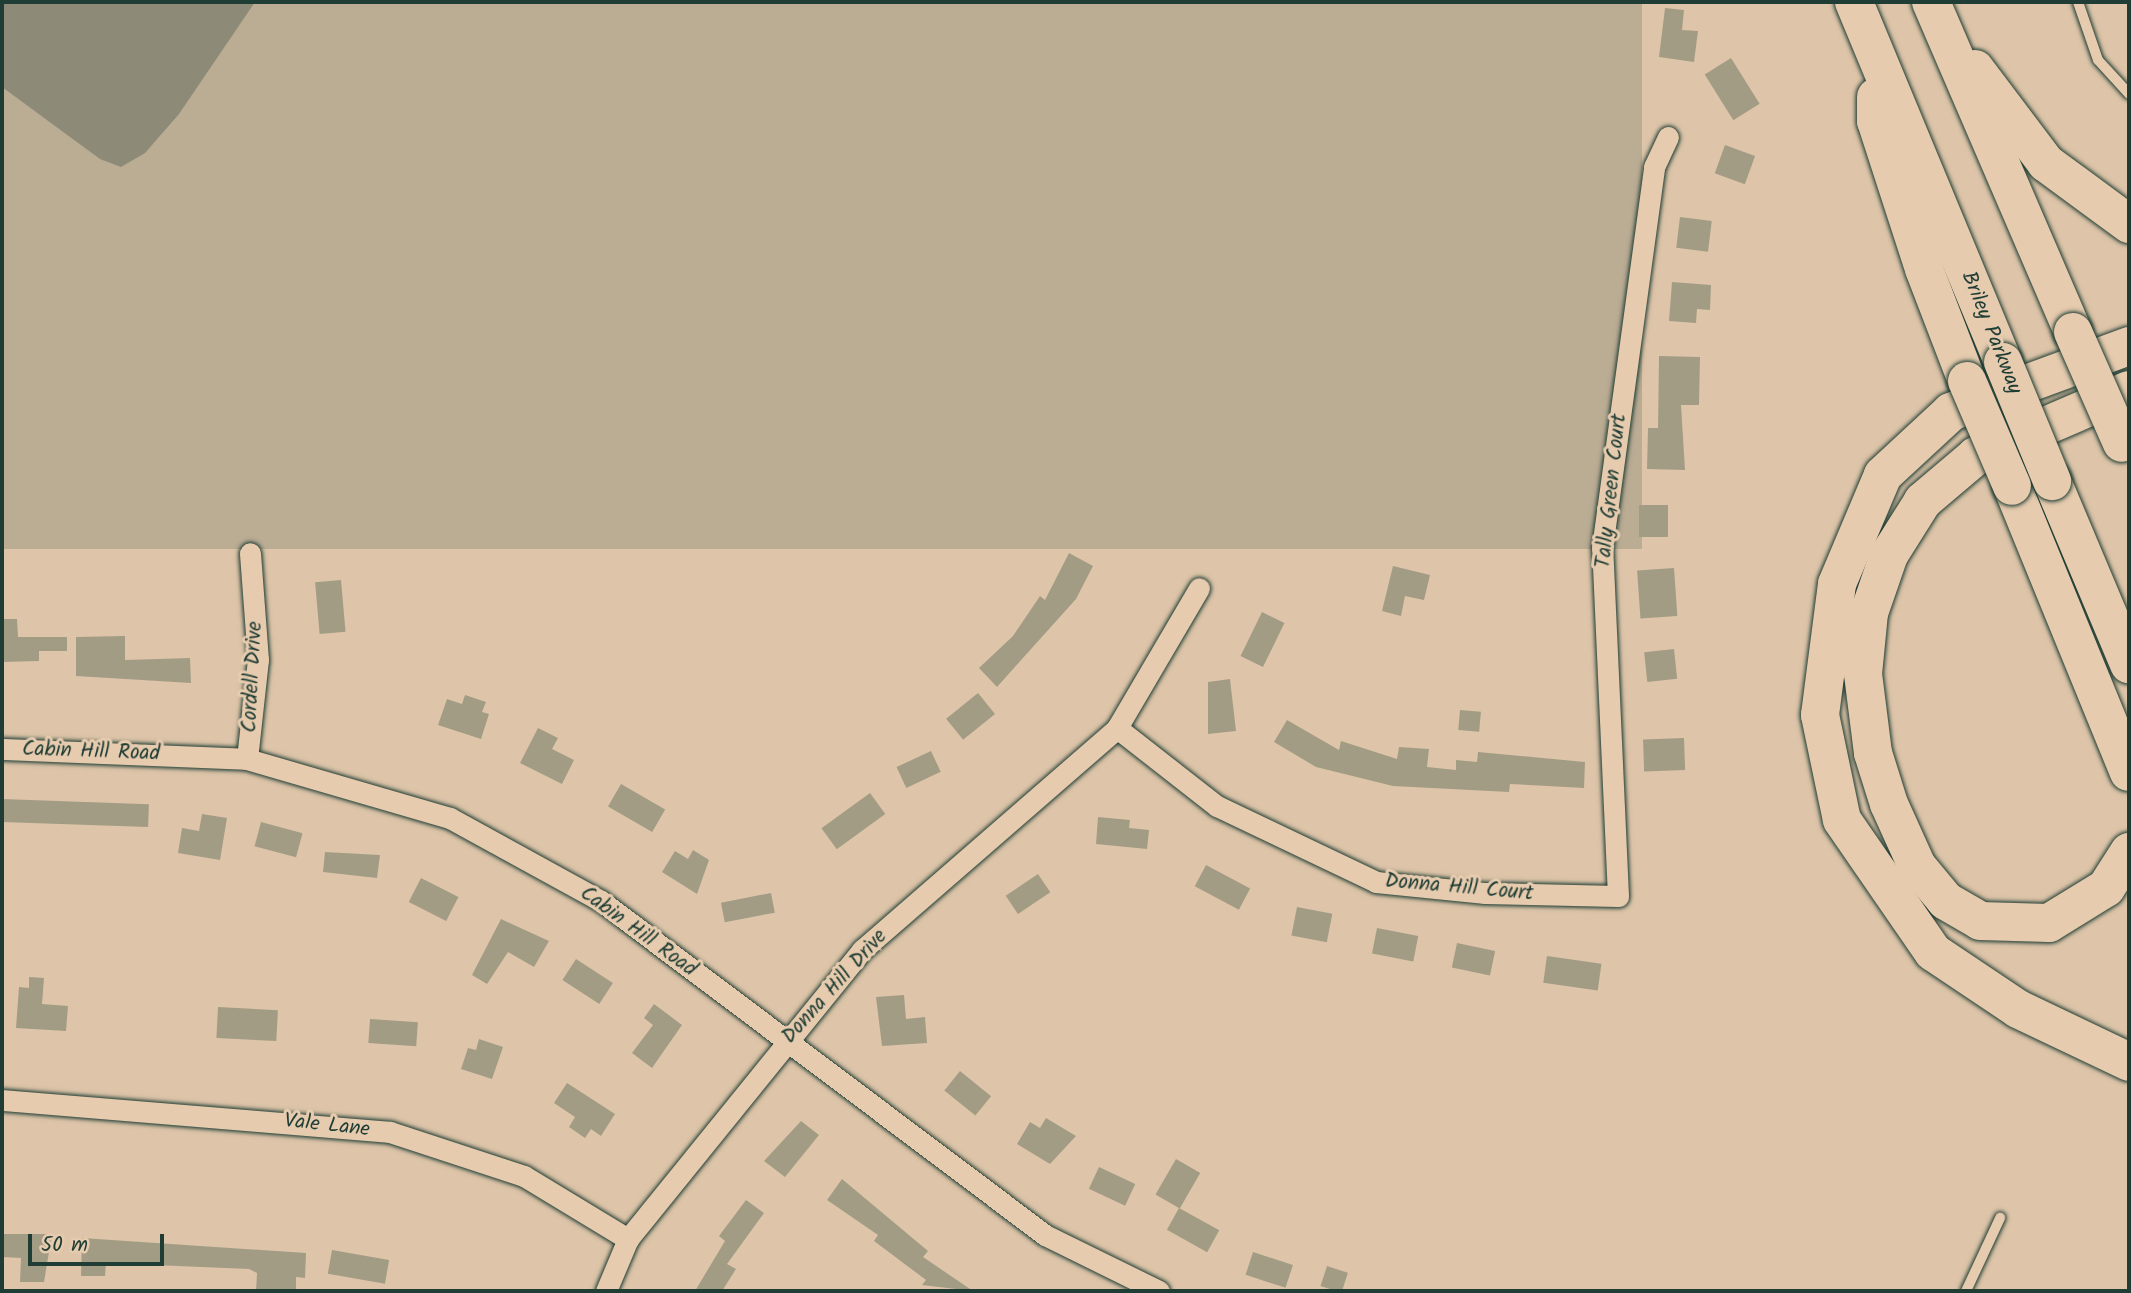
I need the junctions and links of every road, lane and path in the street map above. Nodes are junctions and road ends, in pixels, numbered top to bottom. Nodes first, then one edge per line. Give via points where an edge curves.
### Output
1 (1854, 2) edge
2 (2078, 2) edge
3 (1934, 11) edge
4 (1875, 52) junction
5 (2129, 94) edge
6 (1668, 137) dead end
7 (2129, 224) edge
8 (2129, 346) edge
9 (2129, 390) edge
10 (2126, 452) edge
11 (250, 553) dead end
12 (1199, 588) dead end
13 (2129, 664) edge
14 (1117, 728) junction
15 (2, 750) edge
16 (247, 759) junction
17 (2129, 772) edge
18 (1616, 850) joint
19 (2129, 852) edge
20 (785, 1041) junction
21 (2129, 1062) edge
22 (2, 1100) edge
23 (2000, 1218) dead end
24 (628, 1239) junction
25 (606, 1291) edge
26 (1159, 1291) edge
27 (1966, 1291) edge

1 - 4 highway, Briley Parkway
2 - 5 lane via 2098,60
3 - 7 highway via 2046,163
3 - 10 highway, bridge
4 - 13 highway, Briley Parkway, bridge
4 - 17 highway, bridge via 1876,121 1967,381
6 - 18 street, Tally Green Court via 1654,167 1602,548
8 - 21 highway via 1951,412 1883,475 1837,583 1820,715 1842,820 1933,952 2018,1009
9 - 19 highway via 1976,456 1923,501 1889,555 1869,613 1863,674 1873,754 1889,804 1917,866 1946,901 1980,921 2049,923 2106,888
11 - 16 street, Cordell Drive via 258,660
12 - 14 street, Donna Hill Drive
14 - 18 street, Donna Hill Court via 1192,787 1271,834 1376,881 1485,893 1618,896
14 - 20 street, Donna Hill Drive via 862,950
15 - 16 street, Cabin Hill Road
16 - 20 street, Cabin Hill Road via 450,818 601,901
20 - 24 street, Donna Hill Drive
20 - 26 street, Cabin Hill Road via 1045,1235
22 - 24 street, Vale Lane via 390,1132 524,1176
23 - 27 lane
24 - 25 street, Donna Hill Drive

